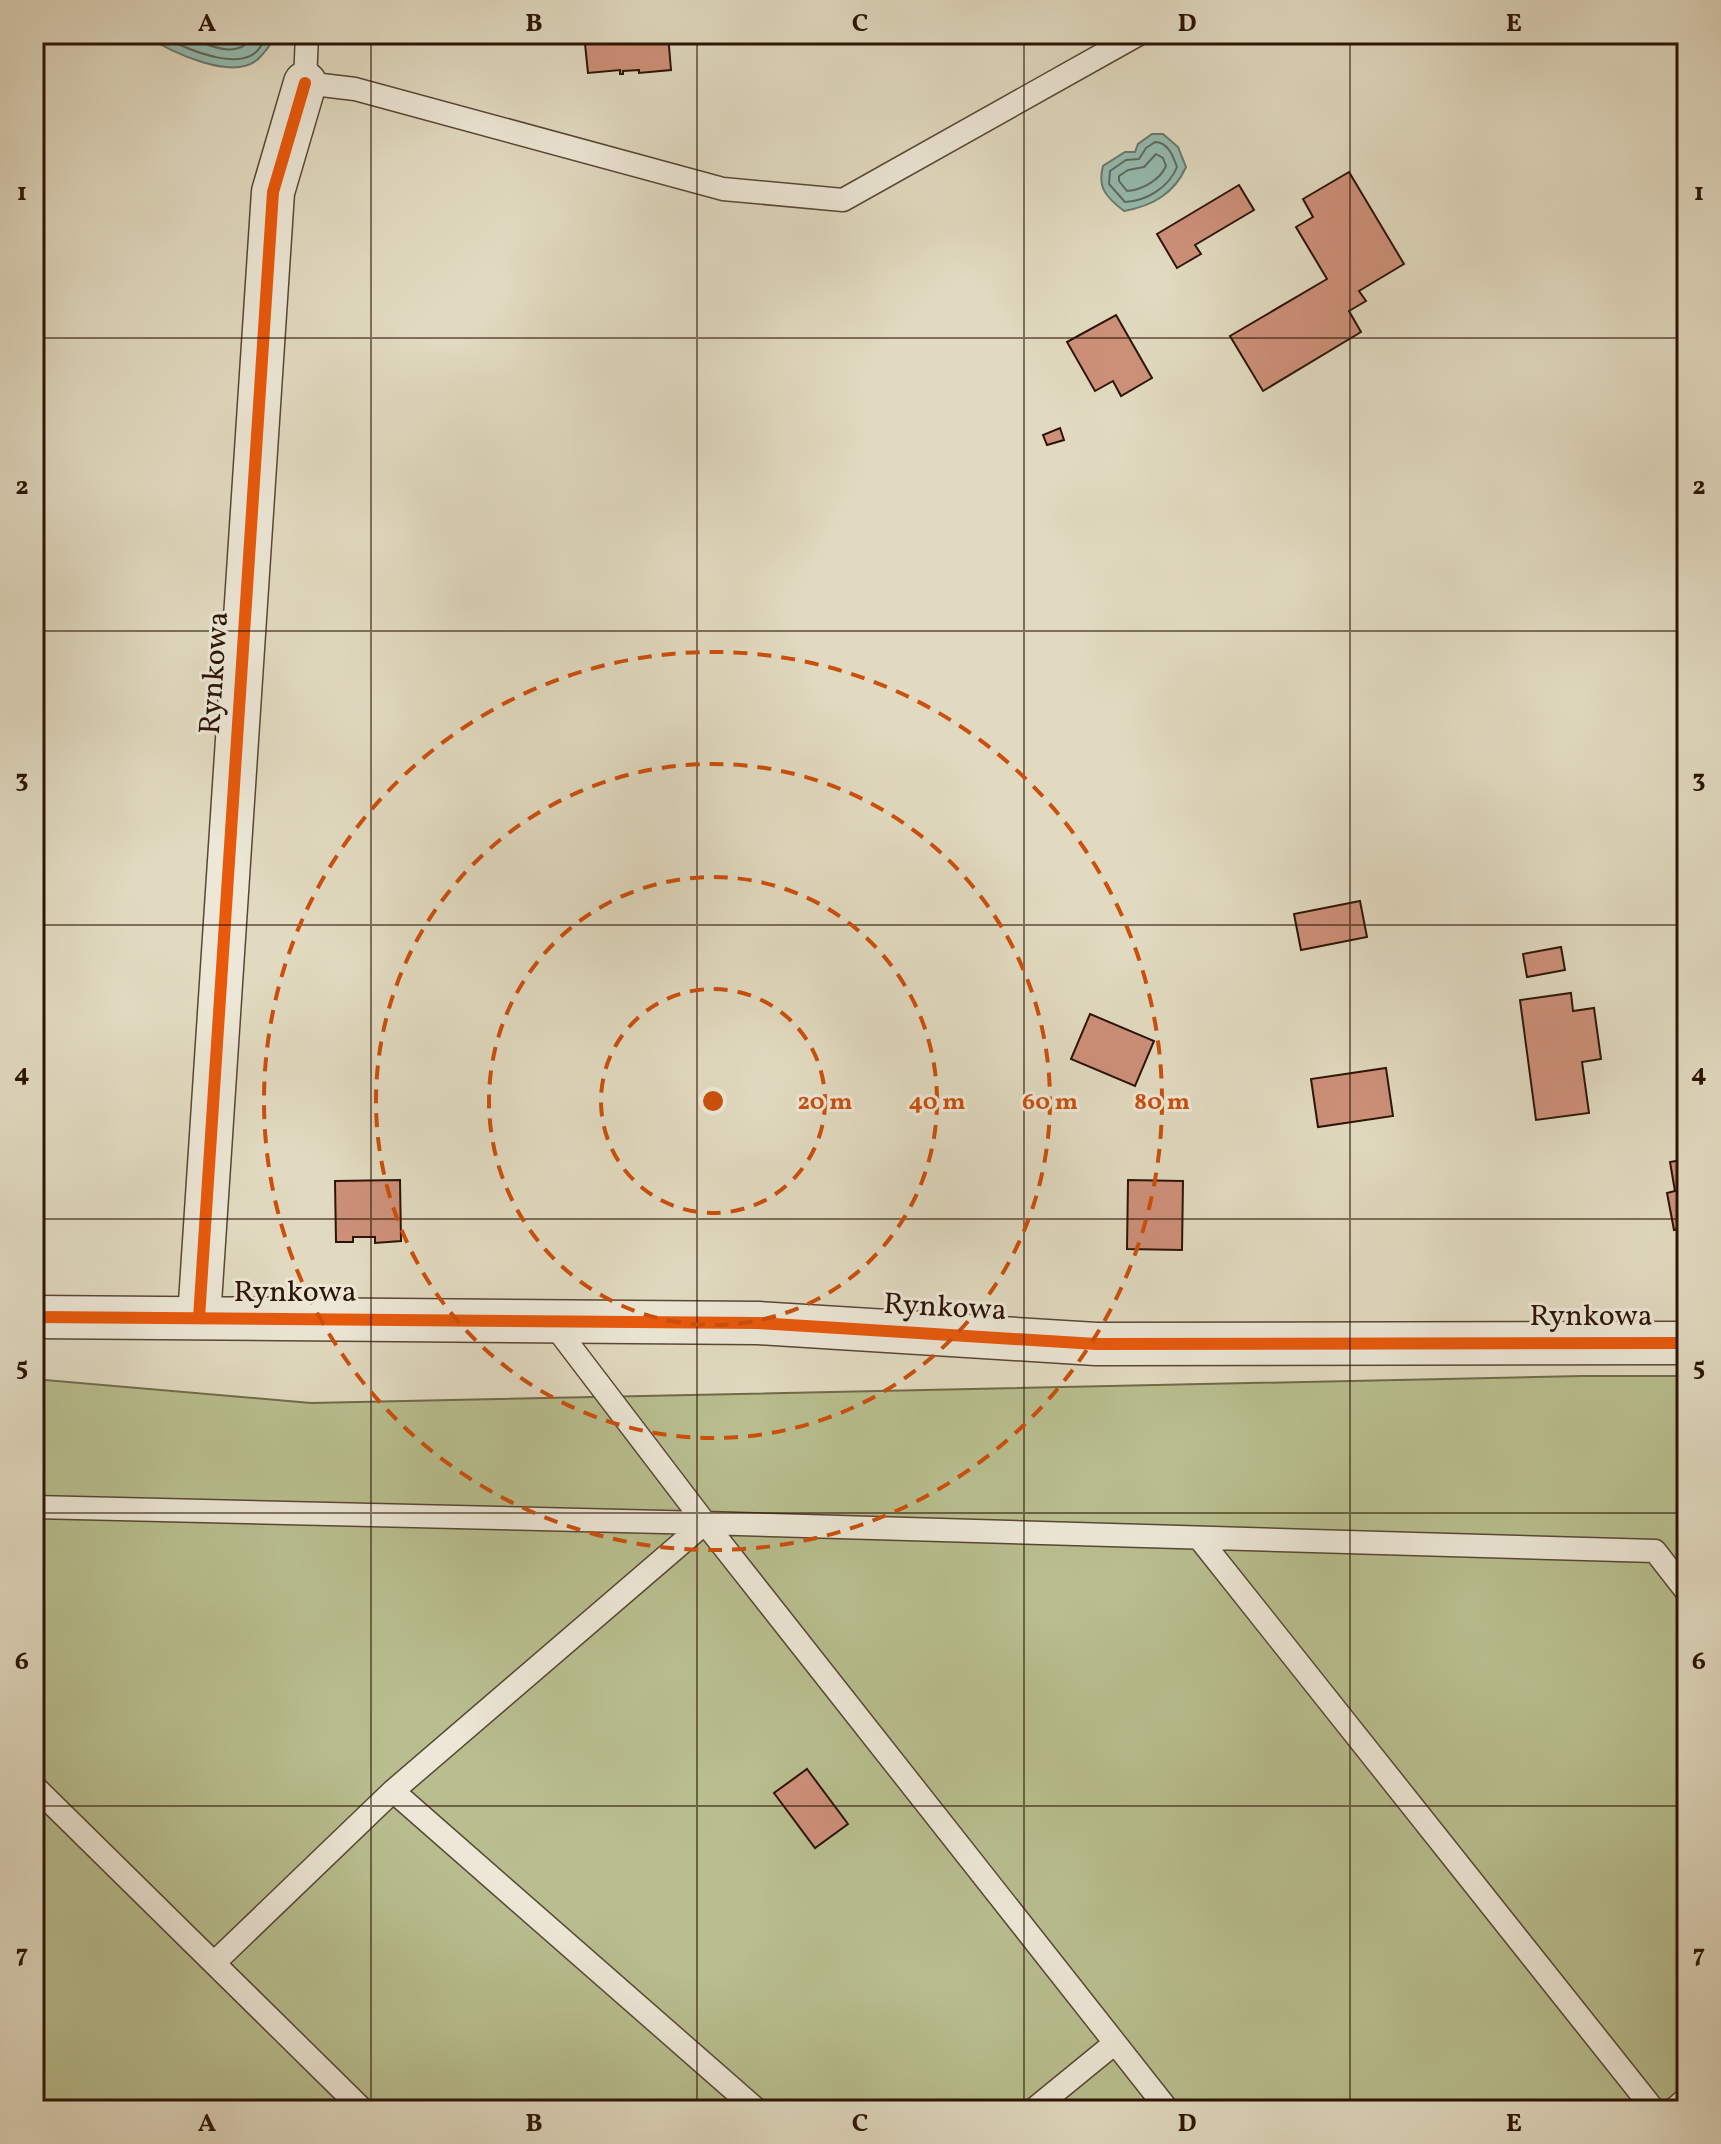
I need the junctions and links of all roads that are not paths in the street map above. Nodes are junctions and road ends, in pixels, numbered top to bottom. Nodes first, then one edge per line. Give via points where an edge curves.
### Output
1 (307, 34) edge
2 (1139, 34) edge
3 (305, 83) junction
4 (34, 1317) edge
5 (199, 1318) junction
6 (551, 1321) junction
7 (1687, 1343) edge
8 (34, 1507) edge
9 (705, 1523) junction
10 (1199, 1538) junction
11 (1687, 1592) edge
12 (34, 1786) edge
13 (393, 1791) junction
14 (214, 1963) junction
15 (1115, 2043) junction
16 (1687, 2098) edge
17 (360, 2109) edge
18 (757, 2110) edge
19 (1033, 2110) edge
20 (1168, 2110) edge
21 (1654, 2110) edge
22 (1673, 2110) edge

1 - 3 lane
2 - 3 lane via 843,200 723,189 355,89
3 - 5 street, Rynkowa via 273,192
4 - 5 street, Rynkowa
5 - 6 street, Rynkowa
6 - 7 street, Rynkowa via 758,1323 1096,1344
6 - 9 lane
8 - 9 lane
9 - 10 lane
9 - 13 lane
9 - 15 lane
10 - 11 lane via 1655,1551
10 - 21 lane
12 - 14 lane
13 - 14 lane
13 - 18 lane
14 - 17 lane
15 - 19 lane
15 - 20 lane
16 - 22 lane

